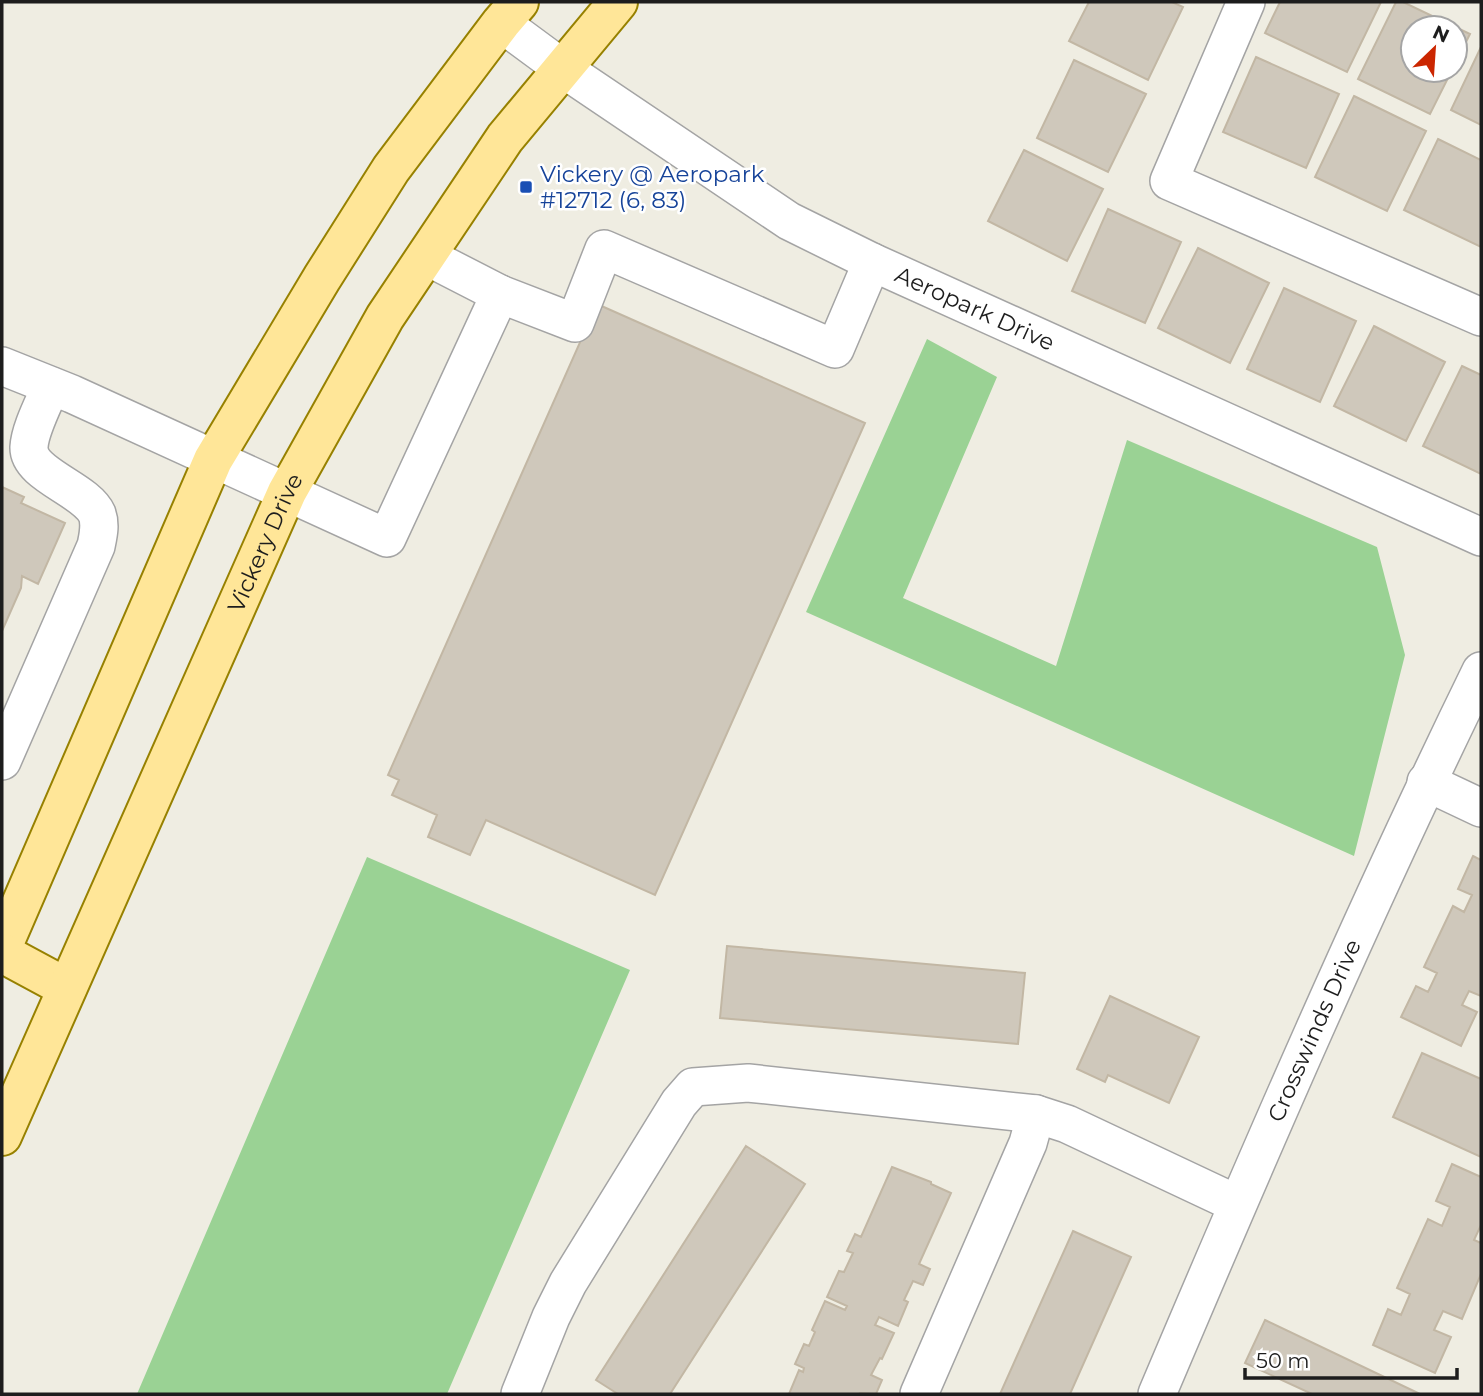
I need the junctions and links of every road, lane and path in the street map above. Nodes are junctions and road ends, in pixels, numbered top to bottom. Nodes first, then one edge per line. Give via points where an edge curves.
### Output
1 (618, 2) edge
2 (1247, 2) edge
3 (510, 13) edge
4 (562, 68) junction
5 (426, 256) junction
6 (872, 262) junction
7 (500, 294) junction
8 (1481, 317) edge
9 (2, 366) edge
10 (51, 386) junction
11 (213, 460) junction
12 (287, 492) junction
13 (1481, 537) edge
14 (1481, 671) edge
15 (2, 761) edge
16 (1426, 782) junction
17 (1481, 808) edge
18 (2, 951) edge
19 (67, 988) junction
20 (1036, 1114) junction
21 (2, 1136) edge
22 (1237, 1204) junction
23 (520, 1394) edge
24 (919, 1394) edge
25 (1157, 1394) edge

1 - 4 main road, Vickery Drive
2 - 8 street via 1169,181
3 - 4 street, Aeropark Drive
3 - 11 main road via 391,169
4 - 5 main road, Vickery Drive via 505,138
4 - 6 street, Aeropark Drive via 789,220
5 - 7 street
5 - 12 main road, Vickery Drive via 385,317
6 - 7 street via 835,349 604,249 575,323
6 - 13 street, Aeropark Drive
7 - 12 street via 387,538
9 - 10 street
10 - 11 street
10 - 15 street via 33,431 32,460 86,501 100,529
11 - 12 street
11 - 18 main road
12 - 19 main road, Vickery Drive
14 - 16 street, Crosswinds Drive
16 - 17 street
16 - 22 street, Crosswinds Drive
18 - 19 main road
19 - 21 main road, Vickery Drive
20 - 22 street via 1067,1124
20 - 23 street via 748,1083 693,1087 568,1283
20 - 24 street via 1028,1143
22 - 25 street, Crosswinds Drive

